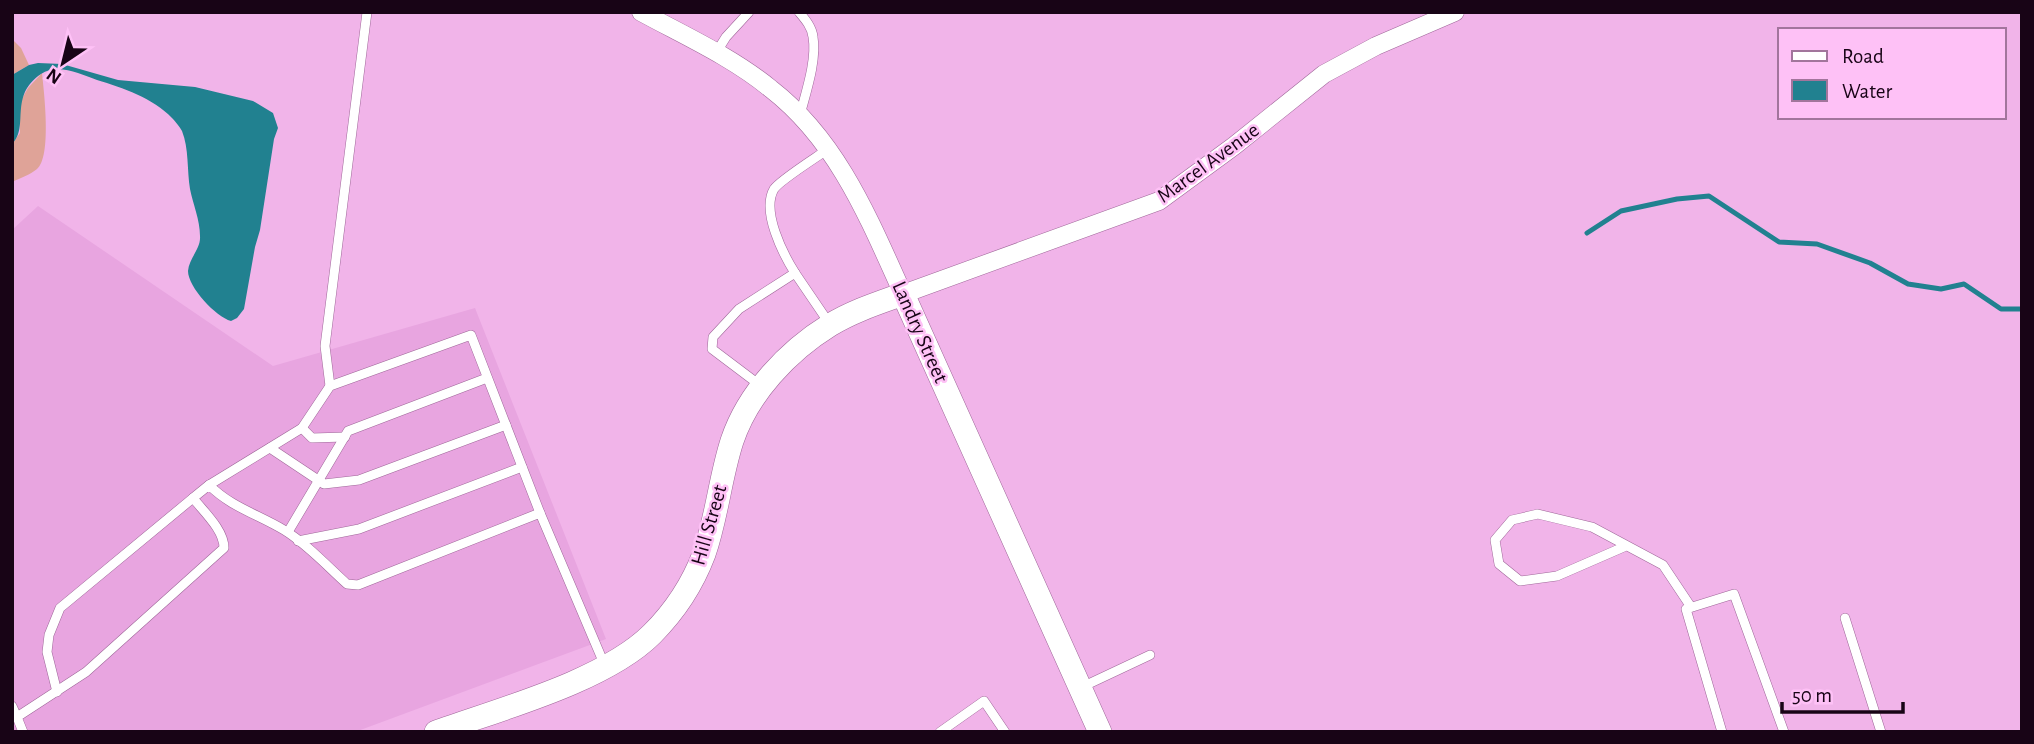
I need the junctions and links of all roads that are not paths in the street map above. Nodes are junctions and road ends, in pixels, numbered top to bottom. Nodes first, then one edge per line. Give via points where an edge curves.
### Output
1 (367, 12) edge
2 (642, 12) edge
3 (749, 12) edge
4 (799, 12) edge
5 (1455, 12) edge
6 (716, 53) junction
7 (800, 115) junction
8 (828, 149) junction
9 (794, 273) junction
10 (903, 294) junction
11 (830, 325) junction
12 (487, 378) junction
13 (330, 386) junction
14 (762, 387) junction
15 (506, 425) junction
16 (302, 428) junction
17 (345, 437) junction
18 (270, 448) junction
19 (522, 467) junction
20 (318, 481) junction
21 (209, 485) junction
22 (193, 498) junction
23 (540, 513) junction
24 (288, 532) junction
25 (298, 541) junction
26 (1626, 546) junction
27 (1691, 607) junction
28 (1845, 618) dead end
29 (1150, 655) dead end
30 (606, 667) junction
31 (1080, 687) junction
32 (57, 692) junction
33 (12, 706) edge
34 (17, 717) junction
35 (23, 732) edge
36 (436, 732) edge
37 (940, 732) edge
38 (1005, 732) edge
39 (1100, 732) edge
40 (1721, 732) edge
41 (1784, 732) edge
42 (1881, 732) edge

1 - 13 lane via 325,346
2 - 6 street, Landry Street
3 - 6 lane
4 - 7 lane via 813,37 811,72
5 - 10 street, Marcel Avenue via 1324,74 1159,201
6 - 7 street, Landry Street via 761,81
7 - 8 street, Landry Street
8 - 9 lane via 775,187 771,200 774,232
8 - 10 street, Landry Street via 856,193
9 - 11 lane
9 - 14 lane via 739,309 713,337 712,349
10 - 11 street, Hill Street
10 - 31 street, Landry Street
11 - 14 street, Hill Street via 796,349
12 - 13 lane via 471,335
12 - 15 lane
12 - 17 lane
13 - 16 lane
14 - 30 street, Hill Street via 733,440 704,554 684,594 646,639
15 - 19 lane
15 - 20 lane via 359,480
16 - 17 lane via 312,438
16 - 18 lane
17 - 20 lane
18 - 20 lane
18 - 21 lane
19 - 23 lane
19 - 25 lane via 359,529
20 - 24 lane
21 - 22 lane
21 - 24 lane via 226,501
22 - 32 lane via 60,608 47,652
22 - 32 lane via 220,532 223,548 86,672
23 - 25 lane via 358,585 347,584
23 - 30 lane
24 - 25 lane
26 - 26 lane via 1557,576 1520,581 1499,564 1494,540 1512,520 1538,514 1592,527
26 - 27 lane via 1664,565
27 - 40 lane via 1686,609
27 - 41 lane via 1734,594
28 - 42 lane
29 - 31 lane
30 - 36 street, Hill Street
31 - 39 street, Landry Street
32 - 34 lane
33 - 34 lane
34 - 35 lane
37 - 38 lane via 984,701

